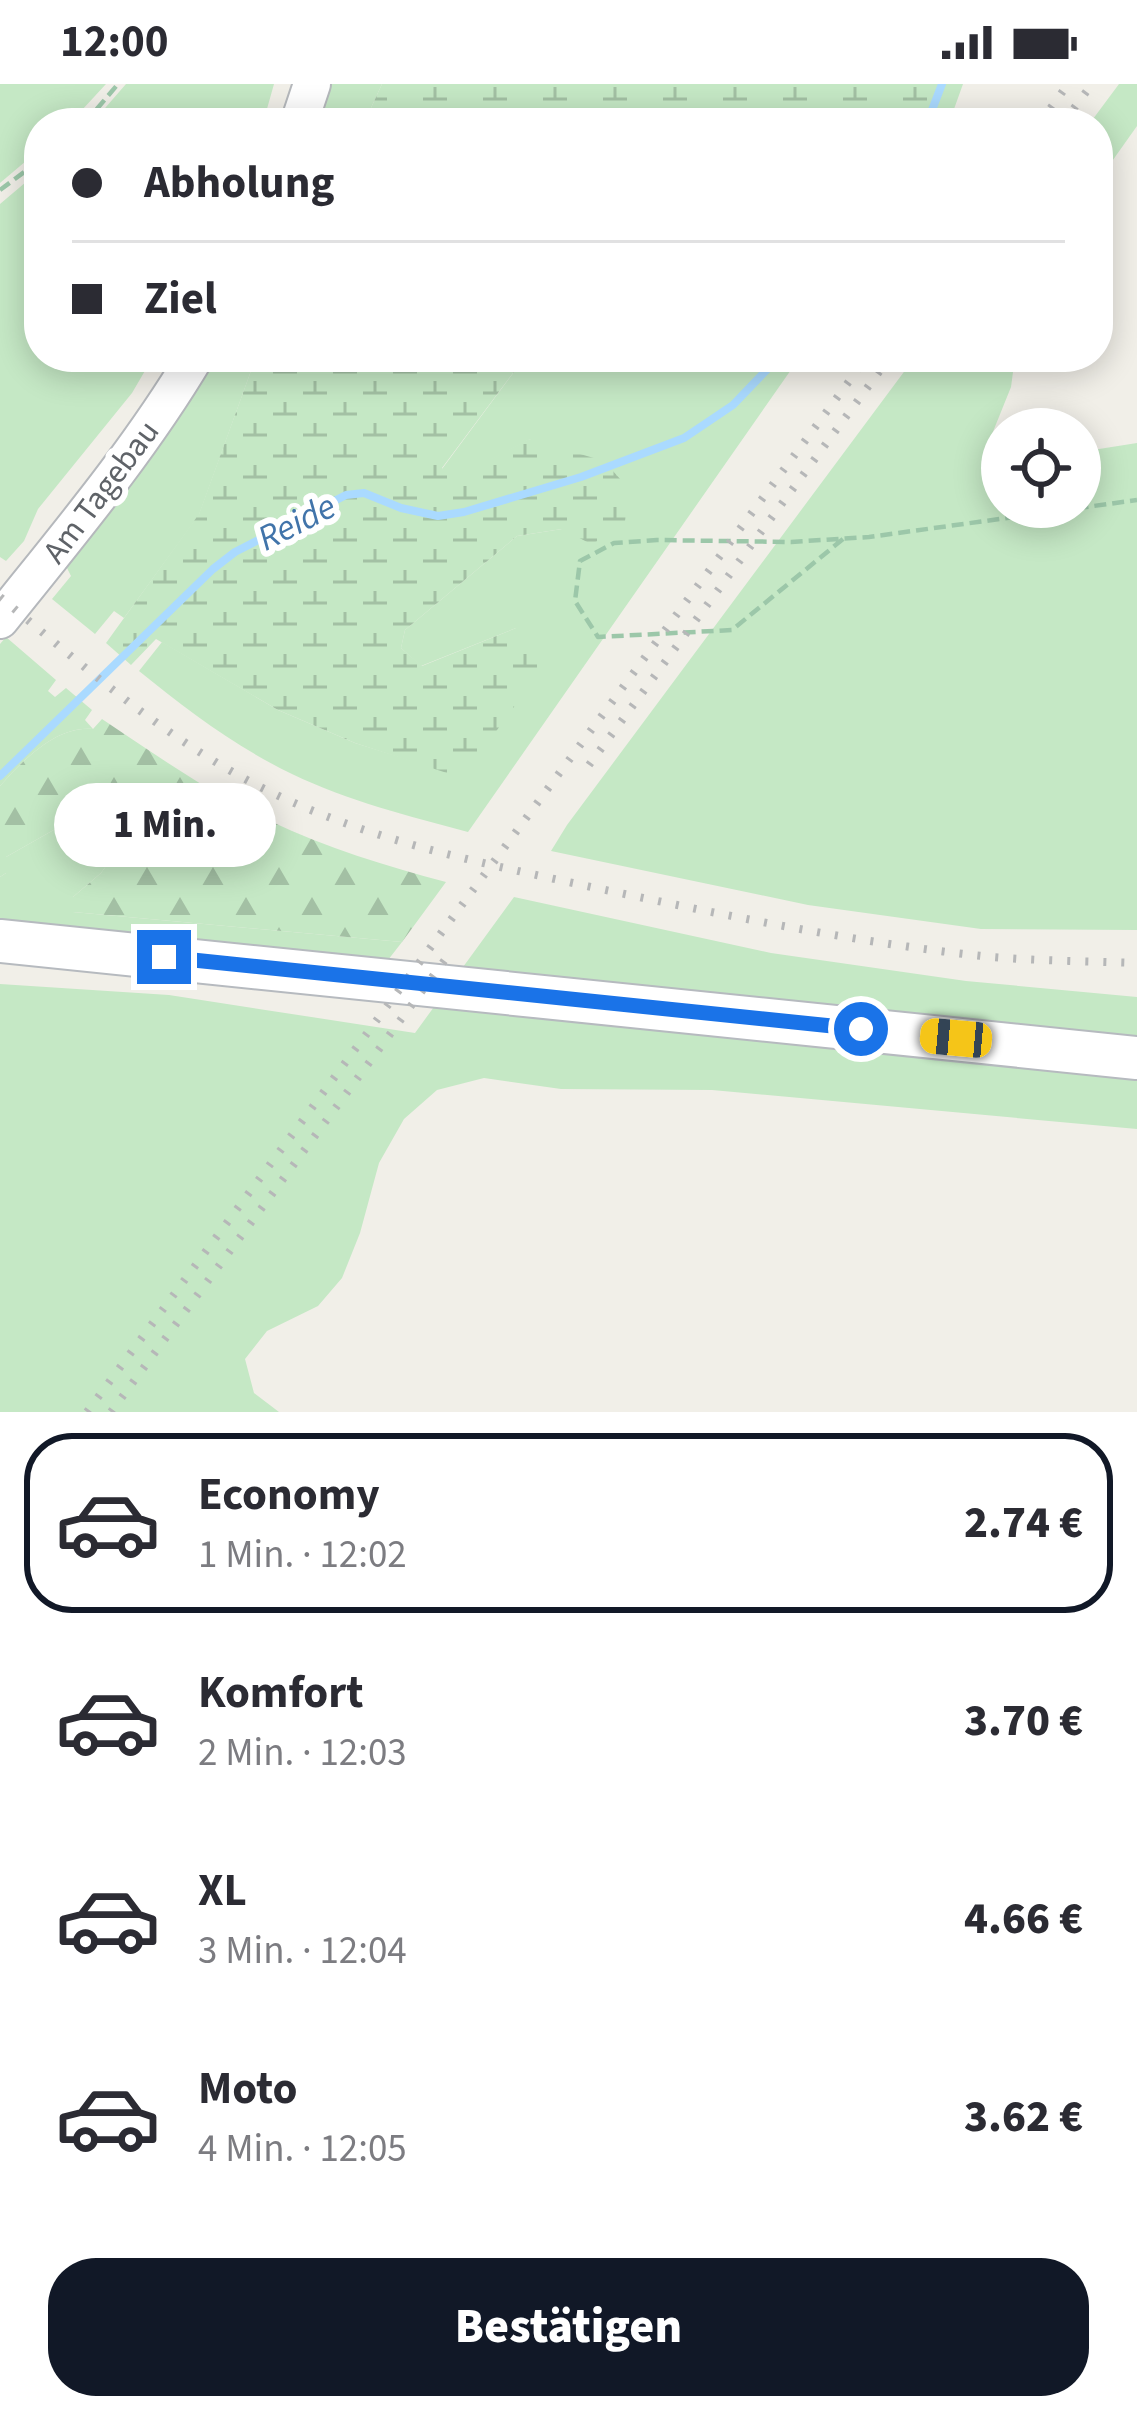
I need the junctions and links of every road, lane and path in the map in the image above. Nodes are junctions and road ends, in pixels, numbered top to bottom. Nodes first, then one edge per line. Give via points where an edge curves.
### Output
1 (118, 84) edge
2 (98, 108) edge
3 (186, 372) edge
4 (1137, 500) edge
5 (843, 539) junction
6 (0, 620) edge
7 (0, 941) edge
8 (1137, 1058) edge

1 - 2 path
3 - 6 street, Am Tagebau
4 - 5 path
5 - 5 path via 614,543 580,561 575,601 598,637 732,630
7 - 8 main road

